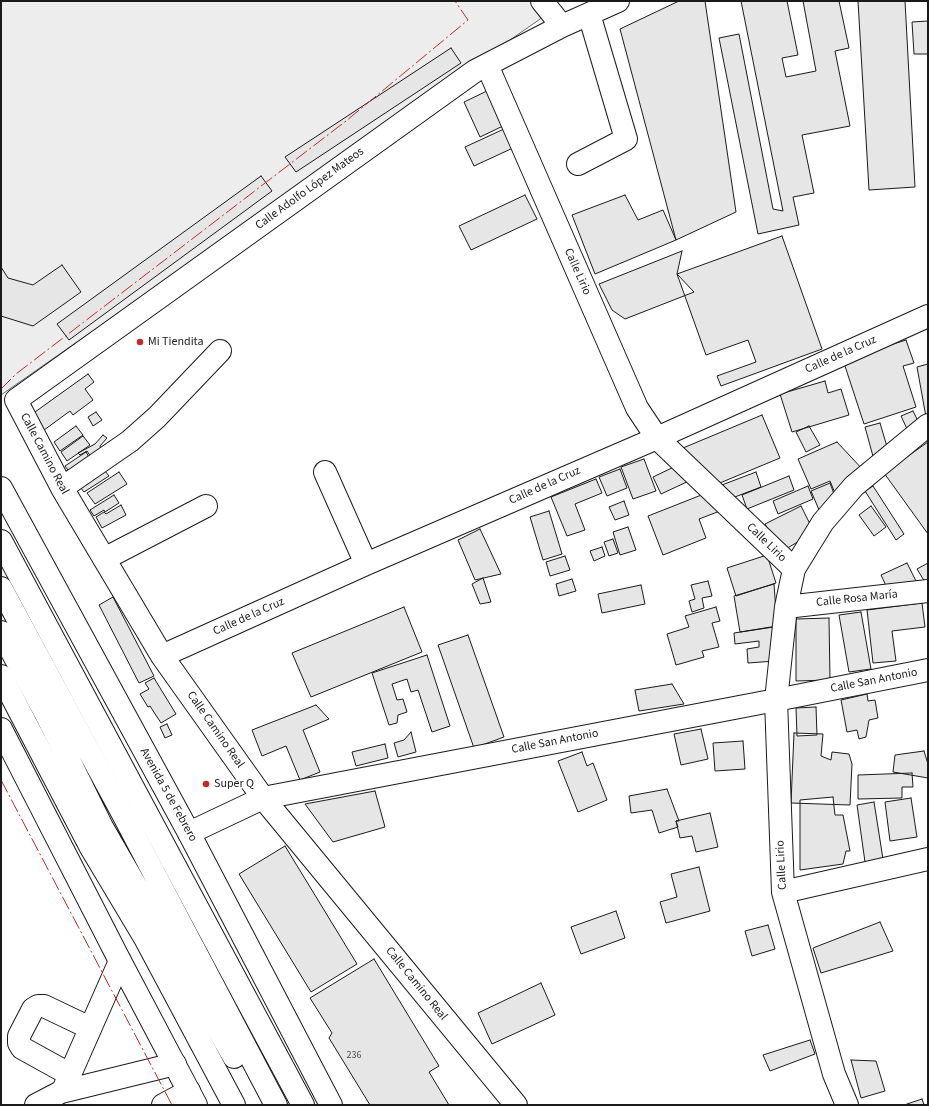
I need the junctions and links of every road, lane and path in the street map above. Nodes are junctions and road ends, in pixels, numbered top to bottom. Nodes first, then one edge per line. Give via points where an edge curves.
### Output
1 (542, 1) edge
2 (618, 1) edge
3 (590, 14) junction
4 (562, 26) junction
5 (487, 65) junction
6 (578, 164) dead end
7 (928, 316) edge
8 (220, 351) dead end
9 (16, 400) joint
10 (928, 425) edge
11 (657, 438) junction
12 (325, 472) dead end
13 (1, 488) edge
14 (62, 488) junction
15 (206, 506) dead end
16 (1, 541) edge
17 (104, 559) junction
18 (366, 564) junction
19 (794, 570) junction
20 (1, 588) edge
21 (928, 591) edge
22 (786, 607) junction
23 (1, 632) edge
24 (162, 656) junction
25 (928, 670) edge
26 (1, 676) edge
27 (776, 700) junction
28 (1, 729) edge
29 (263, 798) junction
30 (189, 833) junction
31 (928, 859) edge
32 (783, 892) junction
33 (120, 961) junction
34 (90, 1028) junction
35 (175, 1064) junction
36 (65, 1083) junction
37 (193, 1098) edge
38 (36, 1105) edge
39 (163, 1105) edge
40 (234, 1105) edge
41 (262, 1105) edge
42 (276, 1105) edge
43 (303, 1105) edge
44 (331, 1105) edge
45 (516, 1105) edge
46 (847, 1105) edge

1 - 4 main road
2 - 3 main road, Calle Adolfo López Mateos
3 - 4 main road, Calle Adolfo López Mateos
3 - 6 main road via 626,139
4 - 5 main road, Calle Adolfo López Mateos
5 - 9 main road, Calle Adolfo López Mateos via 475,71
5 - 11 main road, Calle Lirio via 637,408
7 - 11 main road, Calle de la Cruz
8 - 14 main road via 130,442
9 - 14 main road, Calle Camino Real
10 - 19 main road via 854,486 823,522
11 - 18 main road, Calle de la Cruz
11 - 19 main road, Calle Lirio
12 - 18 main road
13 - 30 main road, Avenida 5 de Febrero
14 - 17 main road, Calle Camino Real
15 - 17 main road
16 - 43 main road
17 - 24 main road, Calle Camino Real
18 - 24 main road, Calle de la Cruz
19 - 22 main road, Calle Lirio
20 - 42 main road
21 - 22 main road, Calle Rosa María
22 - 27 main road, Calle Lirio
23 - 41 main road via 46,714 102,827
24 - 29 main road, Calle Camino Real
25 - 27 main road, Calle San Antonio
26 - 40 main road via 90,846 145,938
27 - 29 main road, Calle San Antonio
27 - 32 main road, Calle Lirio
28 - 33 main road
29 - 30 main road, Calle San Antonio
29 - 45 main road, Calle Camino Real
30 - 44 main road, Avenida 5 de Febrero
31 - 32 main road
32 - 46 main road, Calle Lirio via 834,1074
33 - 34 main road
33 - 35 main road
34 - 36 main road
34 - 36 main road via 44,1006 38,1006 33,1009 19,1036 22,1048
35 - 36 main road
35 - 37 main road
36 - 38 main road
37 - 39 main road

